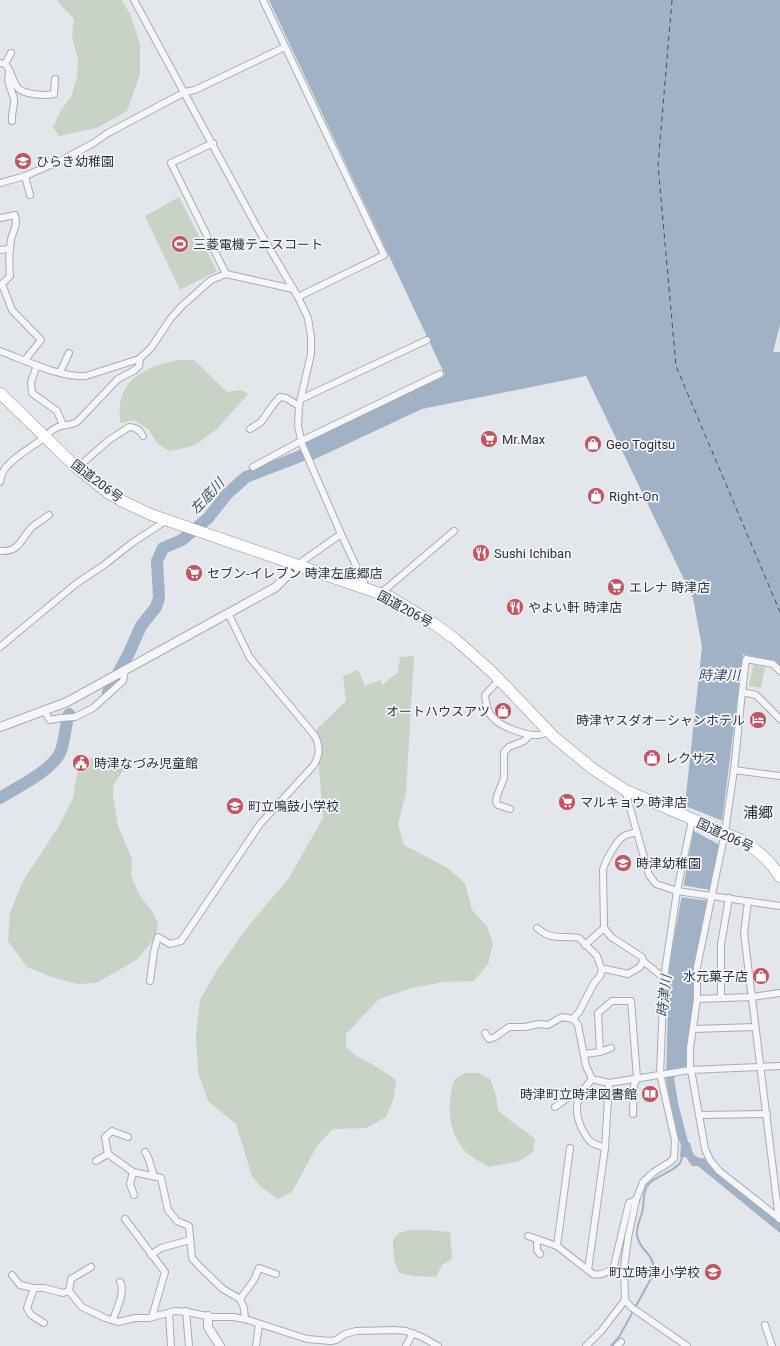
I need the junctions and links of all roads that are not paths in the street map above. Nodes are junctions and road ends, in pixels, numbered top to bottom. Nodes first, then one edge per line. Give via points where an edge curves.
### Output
1 (134, 0) edge
2 (262, 0) edge
3 (285, 47) junction
4 (11, 53) dead end
5 (3, 63) edge
6 (10, 71) junction
7 (55, 79) dead end
8 (185, 92) junction
9 (12, 121) dead end
10 (213, 143) junction
11 (25, 176) junction
12 (0, 183) edge
13 (30, 195) dead end
14 (0, 218) edge
15 (10, 249) junction
16 (0, 250) edge
17 (226, 274) junction
18 (293, 290) junction
19 (298, 297) junction
20 (427, 340) dead end
21 (0, 350) edge
22 (69, 353) dead end
23 (140, 358) junction
24 (25, 360) junction
25 (37, 365) junction
26 (60, 372) junction
27 (440, 374) dead end
28 (0, 393) edge
29 (301, 399) junction
30 (299, 406) junction
31 (63, 425) junction
32 (250, 429) dead end
33 (143, 436) dead end
34 (46, 437) junction
35 (301, 443) junction
36 (253, 467) dead end
37 (2, 468) edge
38 (77, 468) junction
39 (0, 480) edge
40 (49, 515) dead end
41 (167, 520) junction
42 (454, 531) dead end
43 (341, 534) junction
44 (0, 551) edge
45 (297, 565) junction
46 (367, 589) junction
47 (380, 594) junction
48 (228, 613) junction
49 (0, 647) edge
50 (128, 668) junction
51 (780, 671) edge
52 (499, 680) junction
53 (742, 692) junction
54 (44, 711) junction
55 (780, 719) edge
56 (0, 727) edge
57 (548, 731) junction
58 (530, 735) junction
59 (734, 770) junction
60 (780, 776) edge
61 (624, 790) junction
62 (510, 809) dead end
63 (692, 820) junction
64 (636, 832) junction
65 (725, 832) junction
66 (780, 877) edge
67 (677, 891) junction
68 (712, 896) junction
69 (729, 898) junction
70 (748, 901) junction
71 (780, 906) edge
72 (538, 928) dead end
73 (604, 928) junction
74 (585, 945) junction
75 (643, 961) junction
76 (602, 970) junction
77 (664, 978) junction
78 (150, 981) dead end
79 (780, 993) edge
80 (752, 997) junction
81 (721, 998) junction
82 (696, 999) junction
83 (573, 1019) junction
84 (755, 1027) junction
85 (693, 1029) junction
86 (485, 1033) dead end
87 (611, 1048) dead end
88 (600, 1052) junction
89 (584, 1054) junction
90 (780, 1066) edge
91 (761, 1067) junction
92 (690, 1070) junction
93 (661, 1074) junction
94 (636, 1078) junction
95 (592, 1079) junction
96 (609, 1083) junction
97 (584, 1088) junction
98 (555, 1107) dead end
99 (633, 1114) dead end
100 (767, 1114) junction
101 (700, 1115) junction
102 (128, 1137) dead end
103 (570, 1148) dead end
104 (606, 1148) junction
105 (145, 1152) dead end
106 (108, 1154) junction
107 (96, 1161) dead end
108 (133, 1172) junction
109 (154, 1176) junction
110 (134, 1195) dead end
111 (636, 1200) junction
112 (125, 1219) dead end
113 (780, 1219) edge
114 (528, 1236) dead end
115 (537, 1239) junction
116 (190, 1240) junction
117 (557, 1246) junction
118 (152, 1254) junction
119 (540, 1254) dead end
120 (91, 1267) dead end
121 (588, 1270) junction
122 (276, 1274) dead end
123 (12, 1275) dead end
124 (120, 1282) dead end
125 (34, 1288) junction
126 (69, 1291) junction
127 (240, 1299) junction
128 (625, 1300) junction
129 (186, 1311) junction
130 (169, 1312) junction
131 (208, 1316) junction
132 (152, 1317) junction
133 (245, 1319) junction
134 (113, 1320) junction
135 (44, 1323) dead end
136 (259, 1324) junction
137 (765, 1325) dead end
138 (413, 1334) junction
139 (336, 1343) edge
140 (171, 1346) edge
141 (189, 1346) edge
142 (220, 1346) edge
143 (256, 1346) edge
144 (406, 1346) edge
145 (438, 1346) edge
146 (586, 1346) edge
147 (686, 1346) edge
148 (772, 1346) edge

1 - 8 street
2 - 3 street
3 - 8 street via 195,90
3 - 19 street via 384,255
4 - 5 street
5 - 6 street
6 - 7 street via 19,89 46,96 54,94
6 - 9 street via 8,78 14,104
8 - 10 street
8 - 11 street via 62,160
10 - 17 street via 171,163
10 - 18 street
11 - 12 street
11 - 13 street
14 - 15 street via 15,215 17,224 11,238
15 - 16 street
15 - 24 street via 10,276 2,284 12,310 41,340
17 - 18 street
17 - 23 street via 211,280 182,306
18 - 19 street
19 - 29 street via 308,318 312,337
20 - 29 street
21 - 24 street
22 - 26 street
23 - 26 street via 86,376
23 - 31 street via 139,366 118,379 77,422
24 - 25 street
25 - 26 street
25 - 31 street via 30,390 35,397 56,412
27 - 35 street
28 - 34 highway, 国道206号
29 - 30 street
30 - 32 street via 280,396 261,422
30 - 35 street via 298,426
31 - 34 street
33 - 38 street via 135,428 128,427
34 - 37 street
34 - 38 highway, 国道206号
35 - 36 street
35 - 43 street
37 - 39 street
38 - 41 highway, 国道206号 via 122,501
40 - 44 street via 31,527 21,543 8,551
41 - 45 highway, 国道206号
41 - 49 street via 76,583
42 - 47 street
43 - 45 street
43 - 46 street
45 - 46 highway, 国道206号
45 - 48 street via 276,587
46 - 47 highway, 国道206号
47 - 52 highway, 国道206号 via 390,597 438,627 469,651
48 - 50 street
48 - 78 street via 250,658 315,736 319,745 318,758 260,824 181,941 170,944 158,937
50 - 54 street via 67,702
50 - 54 street via 123,681 93,708 74,717 50,720
51 - 53 street via 773,664 746,659
52 - 57 highway, 国道206号
52 - 58 street via 484,695 489,712 496,721
53 - 55 street via 756,695
53 - 59 street
54 - 56 street
57 - 58 street via 538,736
57 - 61 highway, 国道206号 via 593,769
58 - 62 street via 524,742 504,752 504,778 496,802
59 - 60 street
59 - 65 street
61 - 63 highway, 国道206号
61 - 64 street
63 - 65 highway, 国道206号
63 - 67 street
64 - 67 street via 649,875 656,884
64 - 73 street via 623,837 604,863
65 - 66 highway, 国道206号 via 757,850
65 - 68 street
67 - 68 street
67 - 77 street
68 - 69 street
68 - 82 street via 697,967
69 - 70 street
69 - 81 street via 722,944
70 - 71 street
70 - 80 street via 744,933
72 - 74 street via 552,937 579,938
73 - 74 street
73 - 75 street via 611,937 642,957
74 - 76 street via 597,956
75 - 76 street via 640,967 628,974
75 - 77 street
76 - 83 street
77 - 93 street
79 - 80 street
80 - 81 street
80 - 84 street
81 - 82 street
82 - 85 street
83 - 86 street via 562,1018 548,1025 539,1024 525,1028 509,1027 490,1039
83 - 89 street via 578,1025
84 - 85 street
84 - 91 street
85 - 92 street
87 - 88 street
88 - 89 street
88 - 94 street via 598,1013 612,1001 632,1001
89 - 95 street
90 - 91 street
91 - 92 street
91 - 100 street
92 - 93 street
92 - 101 street
93 - 94 street
93 - 111 street via 675,1140 674,1158 643,1182
94 - 96 street
94 - 99 street
95 - 96 street
95 - 97 street
96 - 104 street
97 - 98 street
97 - 104 street via 576,1106 577,1117 591,1142
100 - 101 street
100 - 113 street
101 - 113 street via 705,1148 710,1160 719,1171
102 - 106 street via 112,1131 105,1136
103 - 117 street
104 - 121 street
105 - 109 street
106 - 107 street
106 - 108 street
108 - 109 street
108 - 110 street via 130,1184
109 - 116 street via 161,1178 168,1210 177,1221 189,1226
111 - 121 street via 629,1203 614,1266 608,1272 596,1275
111 - 128 street via 624,1266
112 - 118 street
114 - 115 street
115 - 117 street
115 - 119 street via 537,1250
116 - 118 street via 161,1248
116 - 127 street via 192,1258 223,1289
117 - 121 street
118 - 132 street via 165,1272
120 - 126 street via 71,1279
122 - 127 street via 259,1268 254,1280
123 - 125 street via 20,1285
124 - 134 street via 122,1292
125 - 126 street via 63,1293
125 - 135 street via 27,1308 31,1315
126 - 134 street via 82,1307
127 - 133 street
128 - 146 street
128 - 147 street
129 - 130 street
129 - 131 street
129 - 141 street
130 - 132 street
130 - 140 street
131 - 133 street
131 - 142 street via 208,1328
132 - 134 street via 118,1322
133 - 136 street
136 - 139 street via 307,1339
136 - 143 street
137 - 148 street
138 - 139 street via 394,1330 363,1330 345,1334
138 - 144 street
138 - 145 street

